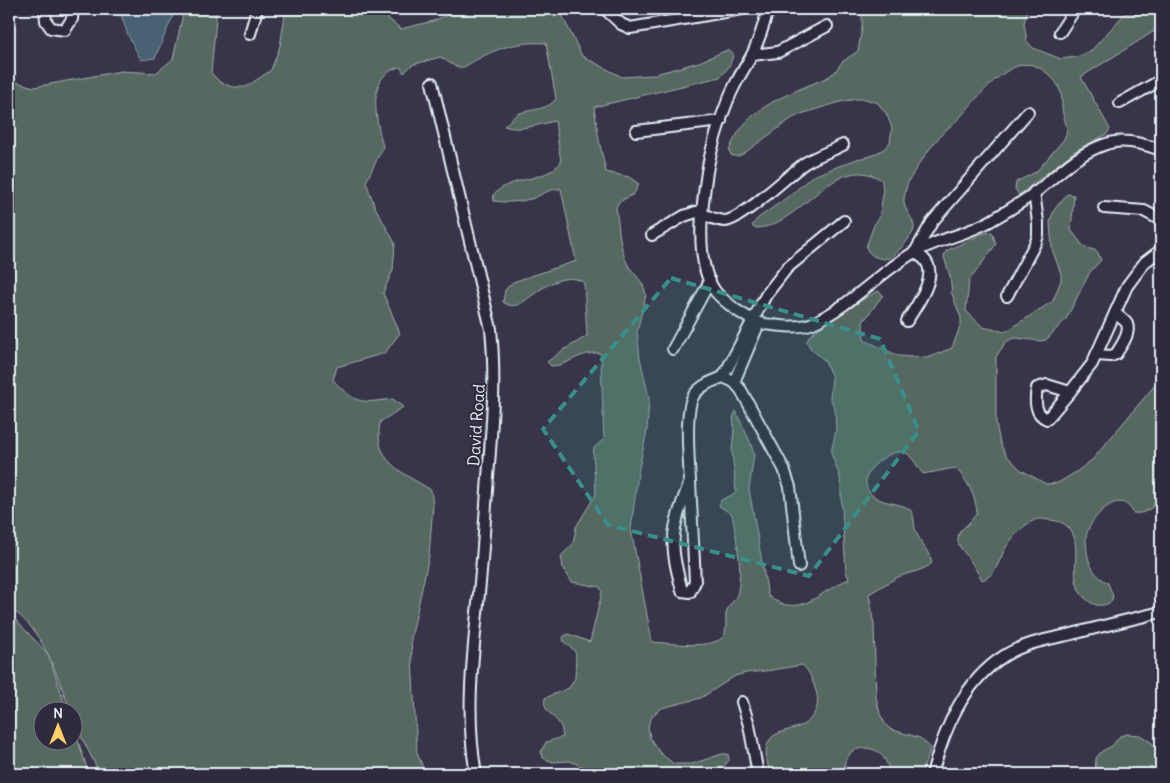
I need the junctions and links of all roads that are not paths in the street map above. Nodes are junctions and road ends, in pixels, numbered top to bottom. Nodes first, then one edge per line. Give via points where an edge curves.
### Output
1 (45, 9) edge
2 (73, 9) edge
3 (256, 9) edge
4 (604, 9) edge
5 (742, 9) edge
6 (768, 9) edge
7 (1075, 9) edge
8 (717, 11) edge
9 (827, 26) dead end
10 (1060, 32) dead end
11 (250, 34) dead end
12 (752, 55) junction
13 (1161, 80) edge
14 (432, 83) dead end
15 (1120, 104) dead end
16 (1028, 112) dead end
17 (721, 121) junction
18 (636, 132) dead end
19 (843, 145) dead end
20 (1161, 150) edge
21 (1034, 192) junction
22 (1104, 208) dead end
23 (703, 214) junction
24 (1161, 220) edge
25 (844, 221) dead end
26 (652, 235) dead end
27 (1161, 250) edge
28 (914, 252) junction
29 (710, 281) junction
30 (1007, 296) dead end
31 (1115, 313) junction
32 (907, 320) dead end
33 (755, 322) junction
34 (673, 348) dead end
35 (1096, 355) junction
36 (723, 377) junction
37 (734, 382) junction
38 (1070, 392) dead end
39 (690, 481) junction
40 (799, 566) dead end
41 (1161, 612) edge
42 (742, 702) dead end
43 (476, 774) edge
44 (758, 774) edge
45 (932, 774) edge

1 - 2 street via 46,21 58,30 65,30 72,19
3 - 11 street
4 - 8 street via 630,28
5 - 8 street
6 - 12 street
7 - 10 street
9 - 12 street via 778,52
12 - 17 street via 735,84
13 - 15 street
14 - 43 street, David Road via 491,330 494,363 484,545 470,699
16 - 28 street via 932,222
17 - 18 street
17 - 23 street via 707,170
19 - 23 street via 807,162 762,198 726,221
20 - 21 street via 1145,144 1108,143 1079,156
21 - 28 street via 990,222
21 - 30 street via 1038,235
22 - 24 street via 1144,211
23 - 26 street via 696,212 684,216
23 - 29 street via 703,254
25 - 33 street via 787,268 766,295
27 - 31 street via 1145,262 1127,286
28 - 32 street via 926,260 928,282
28 - 33 street via 833,312 811,324 779,326
29 - 33 street via 728,304
29 - 34 street
31 - 35 street
31 - 35 street via 1126,323 1126,336 1116,354
33 - 36 street
33 - 37 street
35 - 38 street
36 - 37 street
36 - 39 street via 707,383 693,395 688,423
37 - 40 street via 784,470 790,487
39 - 39 street via 695,582 690,592 682,591 674,552 678,516
41 - 45 street via 1030,644 1003,656 981,675 962,700 948,724
42 - 44 street

